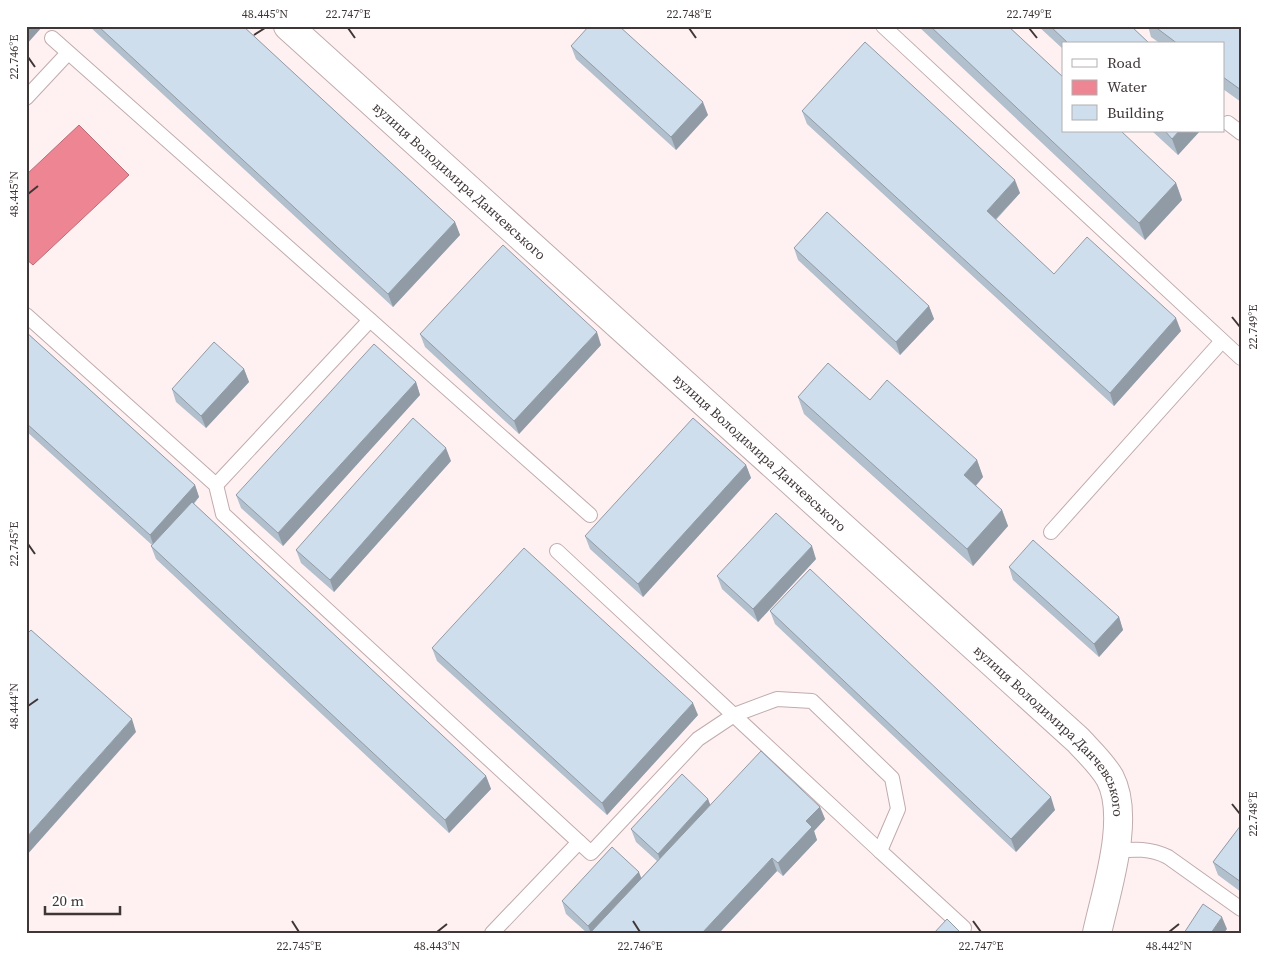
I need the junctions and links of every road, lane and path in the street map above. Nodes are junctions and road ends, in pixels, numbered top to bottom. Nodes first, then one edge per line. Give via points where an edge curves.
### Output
1 (288, 26) edge
2 (883, 26) edge
3 (52, 38) dead end
4 (68, 53) junction
5 (26, 98) edge
6 (1228, 123) dead end
7 (1241, 133) edge
8 (26, 315) edge
9 (370, 320) junction
10 (1222, 341) junction
11 (1241, 358) edge
12 (216, 485) junction
13 (590, 515) dead end
14 (1051, 532) dead end
15 (557, 551) dead end
16 (734, 716) junction
17 (579, 842) junction
18 (880, 851) junction
19 (1115, 851) junction
20 (1241, 909) edge
21 (964, 928) dead end
22 (492, 933) edge
23 (1097, 933) edge

1 - 19 street, вулиця Володимира Данчевського via 1078,740 1106,773 1116,795
2 - 10 lane
3 - 4 lane
4 - 5 lane
4 - 9 lane
6 - 7 lane
8 - 12 lane
9 - 12 lane
9 - 13 lane
10 - 11 lane
10 - 14 lane
12 - 17 lane via 223,514
15 - 16 lane
16 - 17 lane via 698,739 591,853
16 - 18 lane
16 - 18 lane via 776,699 812,701 892,778 898,809
17 - 22 lane
18 - 21 lane
19 - 20 lane via 1142,848 1156,851
19 - 23 street, вулиця Володимира Данчевського

